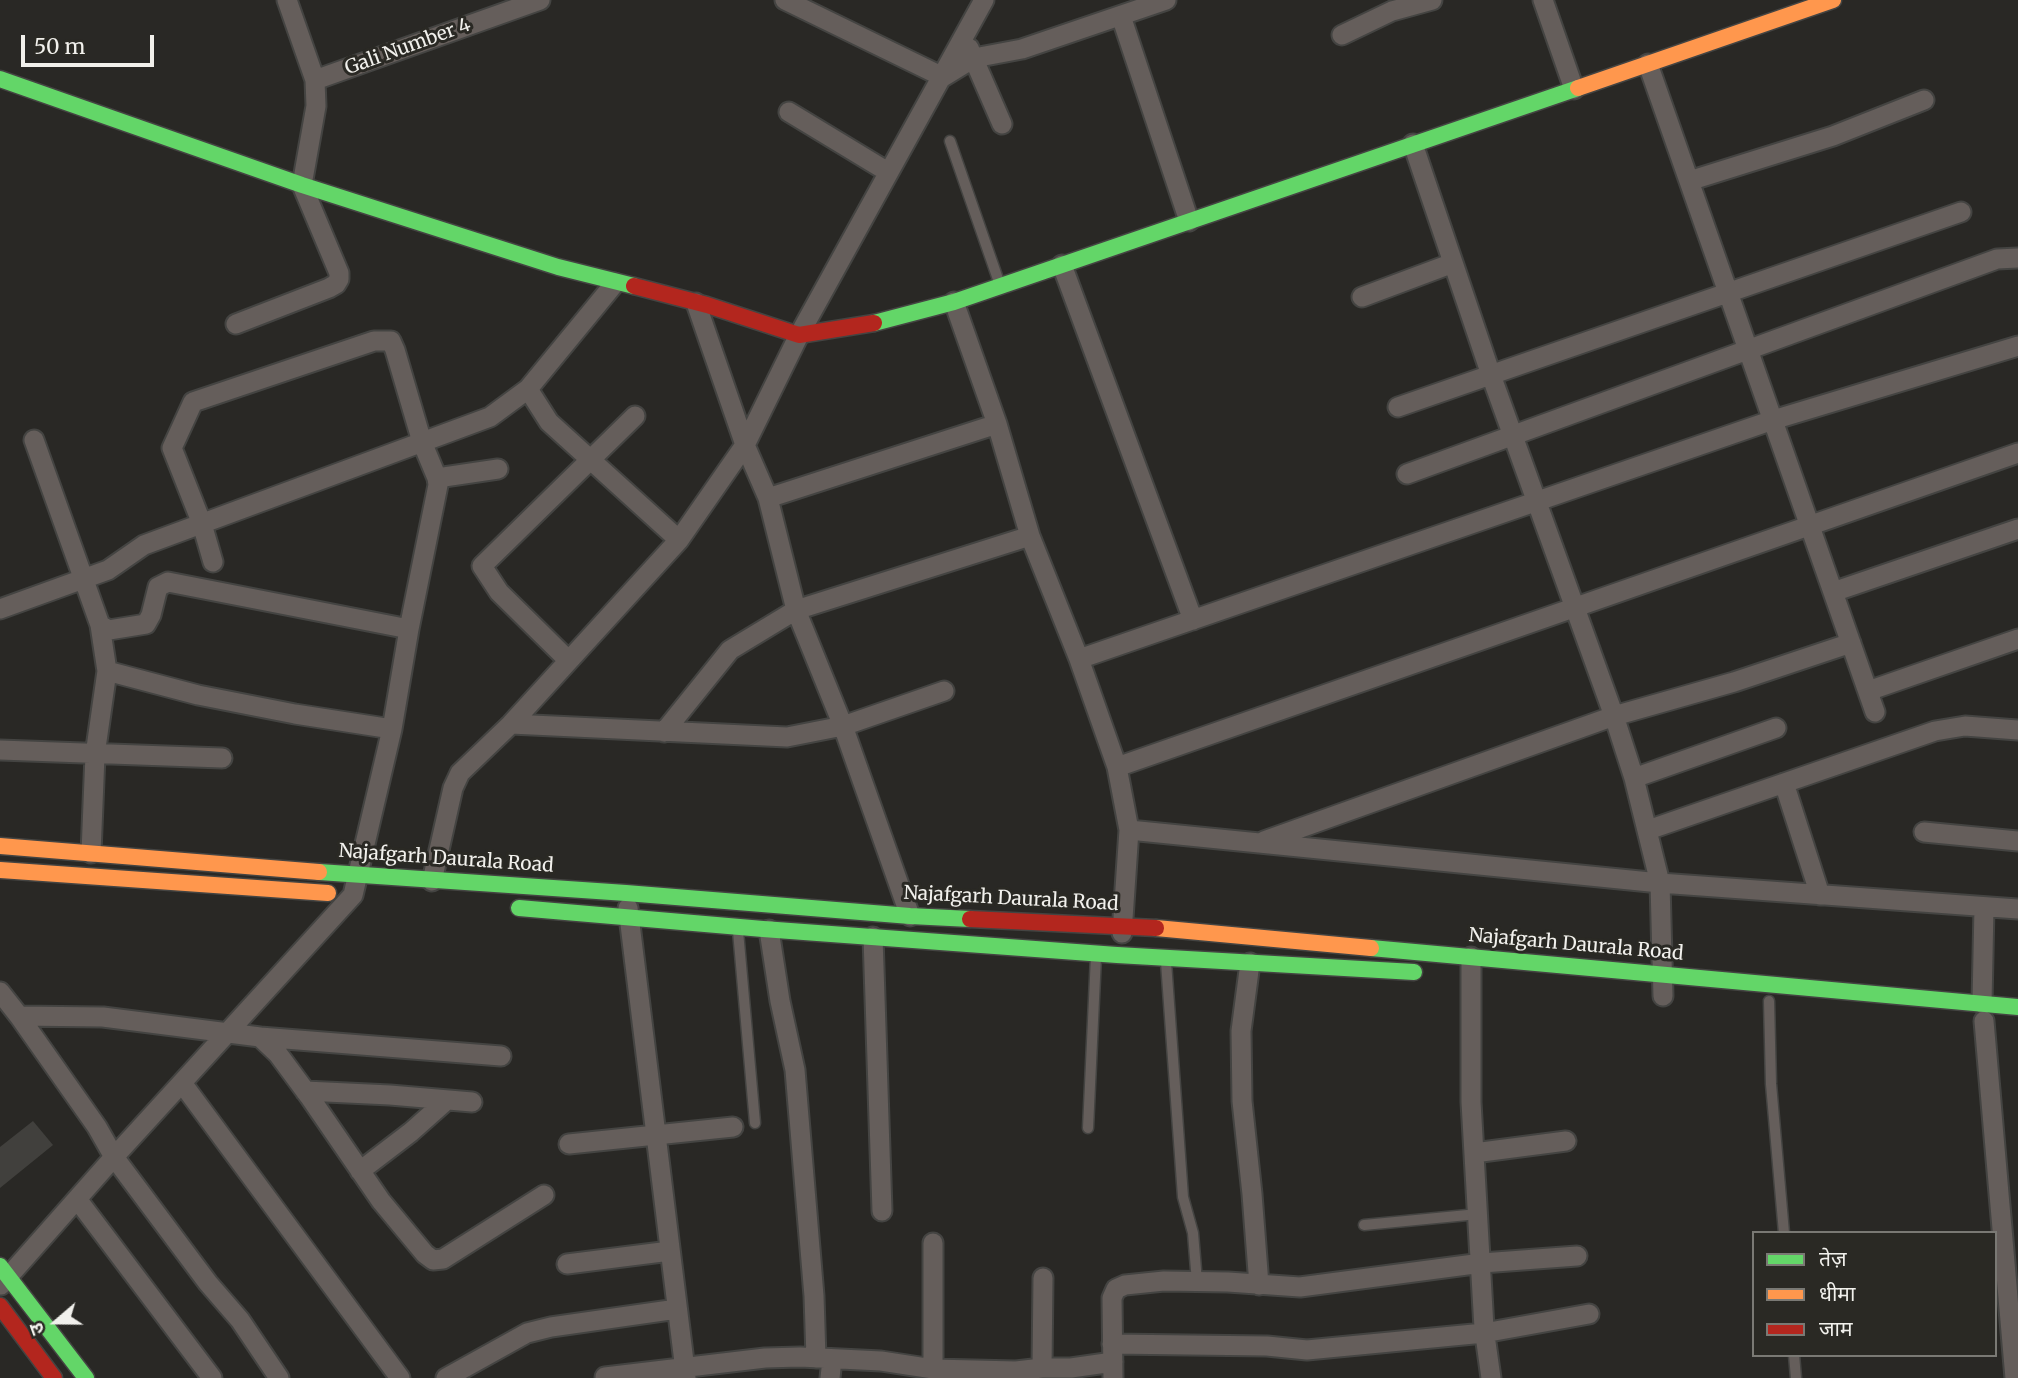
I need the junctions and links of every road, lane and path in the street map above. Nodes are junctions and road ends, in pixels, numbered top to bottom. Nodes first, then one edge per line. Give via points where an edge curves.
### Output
1 (286, 0) edge
2 (540, 0) edge
3 (785, 0) edge
4 (984, 0) edge
5 (1166, 0) edge
6 (1432, 0) edge
7 (1544, 0) edge
8 (1833, 0) edge
9 (1121, 16) junction
10 (1342, 34) dead end
11 (964, 38) junction
12 (974, 58) junction
13 (1648, 64) junction
14 (943, 77) junction
15 (0, 79) edge
16 (315, 80) junction
17 (1574, 89) junction
18 (1924, 100) dead end
19 (789, 112) dead end
20 (1002, 124) dead end
21 (950, 141) dead end
22 (1413, 144) junction
23 (888, 172) junction
24 (1689, 181) junction
25 (302, 185) junction
26 (1961, 212) dead end
27 (1189, 221) junction
28 (2018, 258) edge
29 (1453, 263) junction
30 (1062, 265) junction
31 (615, 283) junction
32 (1000, 286) junction
33 (1729, 293) junction
34 (1362, 297) dead end
35 (954, 302) junction
36 (696, 303) junction
37 (236, 324) dead end
38 (799, 335) junction
39 (2018, 346) edge
40 (1748, 348) junction
41 (1491, 375) junction
42 (528, 389) junction
43 (1398, 407) dead end
44 (635, 416) dead end
45 (1773, 420) junction
46 (997, 425) junction
47 (1514, 433) junction
48 (34, 440) dead end
49 (422, 442) junction
50 (745, 445) junction
51 (2018, 453) edge
52 (589, 460) junction
53 (498, 469) dead end
54 (1407, 474) dead end
55 (437, 478) junction
56 (768, 498) junction
57 (1536, 502) junction
58 (202, 524) junction
59 (1810, 525) junction
60 (2018, 529) edge
61 (1030, 536) junction
62 (679, 540) junction
63 (213, 562) dead end
64 (85, 579) junction
65 (1833, 592) junction
66 (1575, 607) junction
67 (0, 609) edge
68 (796, 610) junction
69 (1193, 620) junction
70 (100, 625) junction
71 (409, 629) junction
72 (2018, 639) edge
73 (1851, 643) junction
74 (1079, 659) junction
75 (568, 660) junction
76 (107, 671) junction
77 (943, 691) dead end
78 (1868, 691) junction
79 (1875, 712) dead end
80 (1614, 716) junction
81 (510, 724) junction
82 (843, 726) junction
83 (1776, 728) dead end
84 (392, 729) junction
85 (2018, 730) edge
86 (663, 732) junction
87 (0, 750) edge
88 (95, 755) junction
89 (222, 758) dead end
90 (1117, 767) junction
91 (1634, 778) junction
92 (1784, 783) junction
93 (1129, 830) junction
94 (1648, 830) junction
95 (1924, 832) dead end
96 (2018, 841) edge
97 (1257, 844) junction
98 (0, 846) edge
99 (90, 853) junction
100 (0, 870) edge
101 (358, 874) junction
102 (432, 881) junction
103 (1660, 883) junction
104 (626, 893) junction
105 (1820, 895) junction
106 (359, 896) junction
107 (506, 907) dead end
108 (1984, 907) junction
109 (2018, 909) edge
110 (910, 916) junction
111 (629, 917) junction
112 (1124, 926) junction
113 (738, 927) junction
114 (769, 930) junction
115 (873, 937) junction
116 (1096, 952) junction
117 (1117, 955) junction
118 (1166, 958) junction
119 (1250, 963) junction
120 (1470, 971) junction
121 (1429, 973) dead end
122 (1663, 974) junction
123 (0, 992) edge
124 (1662, 996) dead end
125 (1769, 1002) dead end
126 (2018, 1007) edge
127 (19, 1016) junction
128 (1983, 1016) junction
129 (230, 1032) junction
130 (260, 1037) junction
131 (501, 1056) dead end
132 (182, 1083) junction
133 (305, 1091) junction
134 (447, 1100) junction
135 (472, 1102) dead end
136 (755, 1122) dead end
137 (733, 1127) dead end
138 (1088, 1128) dead end
139 (656, 1135) junction
140 (1566, 1141) dead end
141 (569, 1144) dead end
142 (1474, 1153) junction
143 (114, 1157) junction
144 (360, 1171) junction
145 (544, 1195) dead end
146 (77, 1199) junction
147 (882, 1210) dead end
148 (1478, 1214) junction
149 (1364, 1225) dead end
150 (1784, 1231) edge
151 (933, 1243) dead end
152 (670, 1251) junction
153 (1577, 1256) dead end
154 (567, 1264) dead end
155 (1482, 1264) junction
156 (3, 1276) edge
157 (1043, 1278) dead end
158 (1197, 1282) junction
159 (1259, 1285) junction
160 (0, 1306) edge
161 (677, 1309) junction
162 (1589, 1314) dead end
163 (1485, 1333) junction
164 (1794, 1357) edge
165 (1113, 1361) edge
166 (826, 1365) edge
167 (945, 1372) edge
168 (1052, 1372) edge
169 (685, 1373) edge
170 (1005, 1374) edge
171 (605, 1377) edge
172 (54, 1378) edge
173 (86, 1378) edge
174 (212, 1378) edge
175 (279, 1378) edge
176 (400, 1378) edge
177 (446, 1378) edge
178 (1491, 1378) edge
179 (1796, 1378) edge
180 (2015, 1378) edge

1 - 16 street
2 - 16 street, Gali Number 4
3 - 14 street
4 - 11 street
5 - 9 street
6 - 10 street via 1392,11
7 - 17 street
8 - 13 main road
9 - 12 street via 1022,49
9 - 27 street
11 - 12 street
11 - 14 street
12 - 14 street
12 - 20 street
13 - 17 main road
13 - 24 street
14 - 23 street
15 - 25 main road
16 - 25 street via 316,106
17 - 22 main road
18 - 24 street via 1833,136
19 - 23 street
21 - 32 lane
22 - 27 main road
22 - 29 street
23 - 38 street
24 - 33 street
25 - 31 main road
25 - 37 street via 339,279 329,288
26 - 33 street
27 - 30 main road
28 - 40 street via 1997,259
29 - 34 street
29 - 41 street
30 - 32 main road
30 - 69 street
31 - 36 main road
31 - 42 street
32 - 35 main road
33 - 40 street
33 - 41 street
35 - 38 main road via 857,327
35 - 46 street
36 - 38 main road
36 - 50 street
38 - 50 street
39 - 45 street
40 - 45 street
40 - 47 street
41 - 43 street
41 - 47 street
42 - 49 street via 490,417
42 - 52 street via 549,422
44 - 52 street
45 - 57 street
45 - 59 street
46 - 56 street
46 - 61 street
47 - 54 street
47 - 57 street
48 - 64 street
49 - 55 street
49 - 58 street
49 - 58 street via 391,341 374,341 192,402 172,448
50 - 56 street
50 - 62 street
51 - 59 street
52 - 62 street
52 - 75 street via 482,566 499,592
53 - 55 street
55 - 71 street
56 - 68 street
57 - 66 street
57 - 69 street
58 - 63 street
58 - 64 street via 145,545 108,570
59 - 65 street
59 - 66 street
60 - 65 street
61 - 68 street
61 - 74 street
62 - 75 street
64 - 67 street
64 - 70 street
65 - 73 street
66 - 80 street
66 - 90 street
68 - 82 street
68 - 86 street via 730,650
69 - 74 street
70 - 71 street via 109,630 146,624 158,587 168,582
70 - 76 street
71 - 84 street
72 - 78 street
73 - 78 street
73 - 80 street
74 - 90 street
75 - 81 street
76 - 84 street via 295,715
76 - 88 street
77 - 82 street
78 - 79 street
80 - 91 street
80 - 97 street
81 - 86 street
81 - 102 street via 460,773
82 - 86 street via 787,737
82 - 110 street
83 - 91 street
84 - 101 street
85 - 92 street via 1965,726 1936,731
87 - 88 street
88 - 89 street
88 - 99 street
90 - 93 street
91 - 94 street
92 - 94 street
92 - 105 street
93 - 97 street
93 - 112 street
94 - 103 street
95 - 96 street
97 - 103 street
98 - 99 main road, Najafgarh Daurala Road
99 - 101 main road, Najafgarh Daurala Road
100 - 106 main road
101 - 102 main road, Najafgarh Daurala Road
101 - 106 street
102 - 104 main road, Najafgarh Daurala Road
103 - 105 street
103 - 122 street
104 - 110 main road, Najafgarh Daurala Road
104 - 111 street
105 - 108 street
106 - 129 street
107 - 111 main road
108 - 109 street
108 - 128 street
110 - 112 main road, Najafgarh Daurala Road
111 - 113 main road
111 - 139 street
112 - 117 street
112 - 120 main road, Najafgarh Daurala Road
113 - 114 main road
113 - 136 lane
114 - 115 main road
114 - 166 street via 795,1070 814,1296
115 - 116 main road
115 - 147 street
116 - 117 main road
116 - 138 lane
117 - 118 main road
118 - 119 main road
118 - 158 lane via 1183,1197 1193,1233
119 - 121 main road
119 - 159 street via 1241,1031 1242,1101
120 - 122 main road, Najafgarh Daurala Road
120 - 142 street
122 - 124 street
122 - 128 main road, Najafgarh Daurala Road
123 - 127 street
125 - 150 lane
126 - 128 main road, Najafgarh Daurala Road
127 - 129 street via 103,1017
127 - 143 street
128 - 180 street
129 - 130 street
129 - 132 street
130 - 131 street
130 - 133 street
132 - 143 street
132 - 176 street
133 - 134 street
133 - 144 street
134 - 135 street
134 - 144 street
137 - 139 street
139 - 141 street
139 - 152 street
140 - 142 street
142 - 148 street
143 - 146 street
143 - 175 street
144 - 145 street via 433,1260 443,1259
146 - 156 street
146 - 174 street
148 - 149 lane
148 - 155 street
151 - 167 street
152 - 154 street
152 - 161 street
153 - 155 street
155 - 159 street via 1300,1287
155 - 163 street
156 - 173 main road
157 - 168 street
158 - 159 street
158 - 165 street via 1116,1289 1112,1298
160 - 172 main road
161 - 169 street
161 - 177 street via 527,1333
162 - 163 street
163 - 165 street via 1307,1350 1267,1346
163 - 178 street
164 - 179 lane
165 - 168 street
166 - 167 street via 881,1361
166 - 169 street via 765,1358
167 - 170 street
168 - 170 street
169 - 171 street

